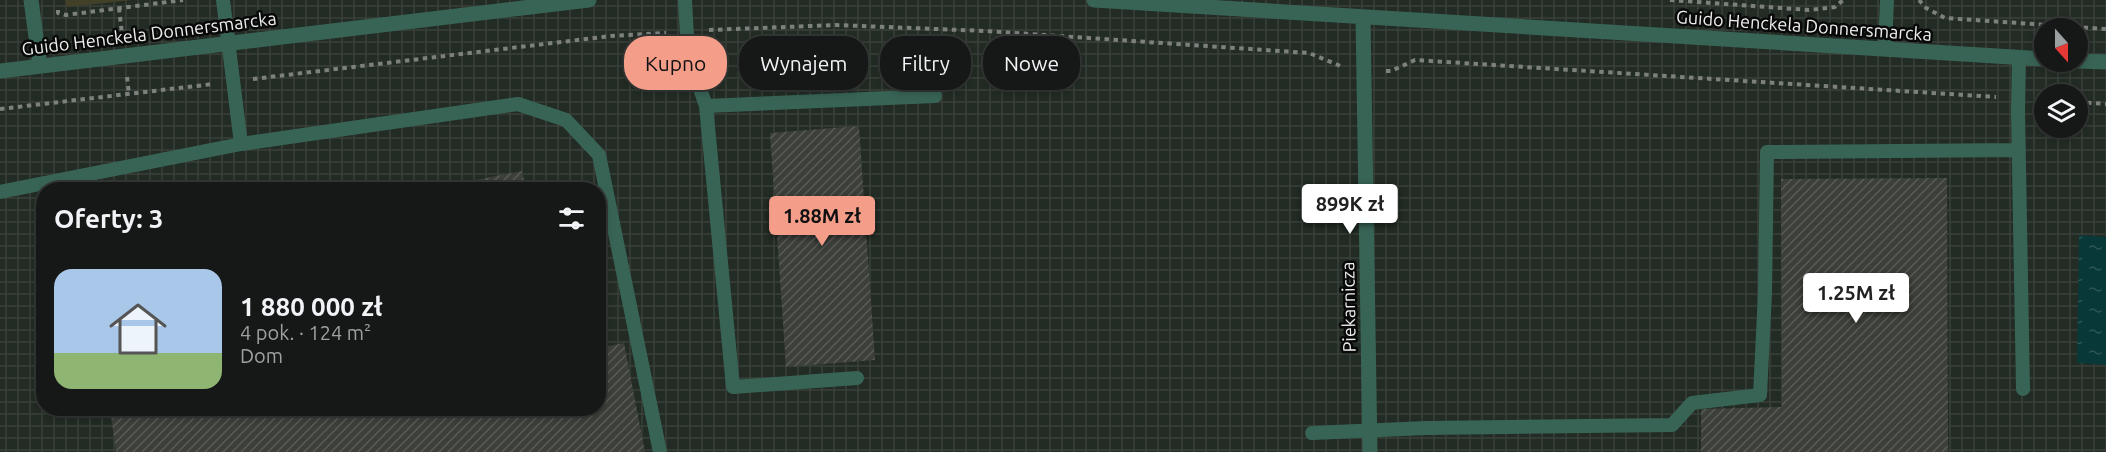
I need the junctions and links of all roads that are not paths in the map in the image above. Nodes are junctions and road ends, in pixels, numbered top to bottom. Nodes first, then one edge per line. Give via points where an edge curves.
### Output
1 (31, 0) edge
2 (223, 0) edge
3 (589, 0) edge
4 (685, 0) edge
5 (1094, 0) edge
6 (1887, 0) edge
7 (1363, 17) junction
8 (228, 43) junction
9 (1885, 49) junction
10 (2019, 57) junction
11 (2034, 58) edge
12 (2088, 61) edge
13 (2106, 62) edge
14 (40, 66) junction
15 (0, 71) edge
16 (935, 96) dead end
17 (706, 106) junction
18 (241, 144) junction
19 (2019, 150) junction
20 (50, 182) edge
21 (604, 182) edge
22 (36, 185) edge
23 (0, 192) edge
24 (606, 192) edge
25 (857, 378) dead end
26 (2024, 389) dead end
27 (1370, 432) junction
28 (1312, 434) dead end
29 (660, 452) edge
30 (1370, 452) edge

1 - 14 street
2 - 8 lane
3 - 8 street, Guido Henckela Donnersmarcka
4 - 17 lane via 688,54
5 - 7 street, Guido Henckela Donnersmarcka
6 - 9 lane
7 - 9 street, Guido Henckela Donnersmarcka
7 - 27 street, Piekarnicza
8 - 14 street, Guido Henckela Donnersmarcka
8 - 18 lane
9 - 10 street, Guido Henckela Donnersmarcka
10 - 11 street, Guido Henckela Donnersmarcka
10 - 19 lane
12 - 13 street
14 - 15 street, Guido Henckela Donnersmarcka
16 - 17 lane
17 - 25 lane via 733,387
18 - 20 lane
18 - 21 lane via 518,104 566,120 598,154
19 - 26 lane
19 - 27 lane via 1767,152 1760,395 1692,403 1672,425
22 - 23 lane
24 - 29 lane
27 - 28 lane
27 - 30 street, Piekarnicza

